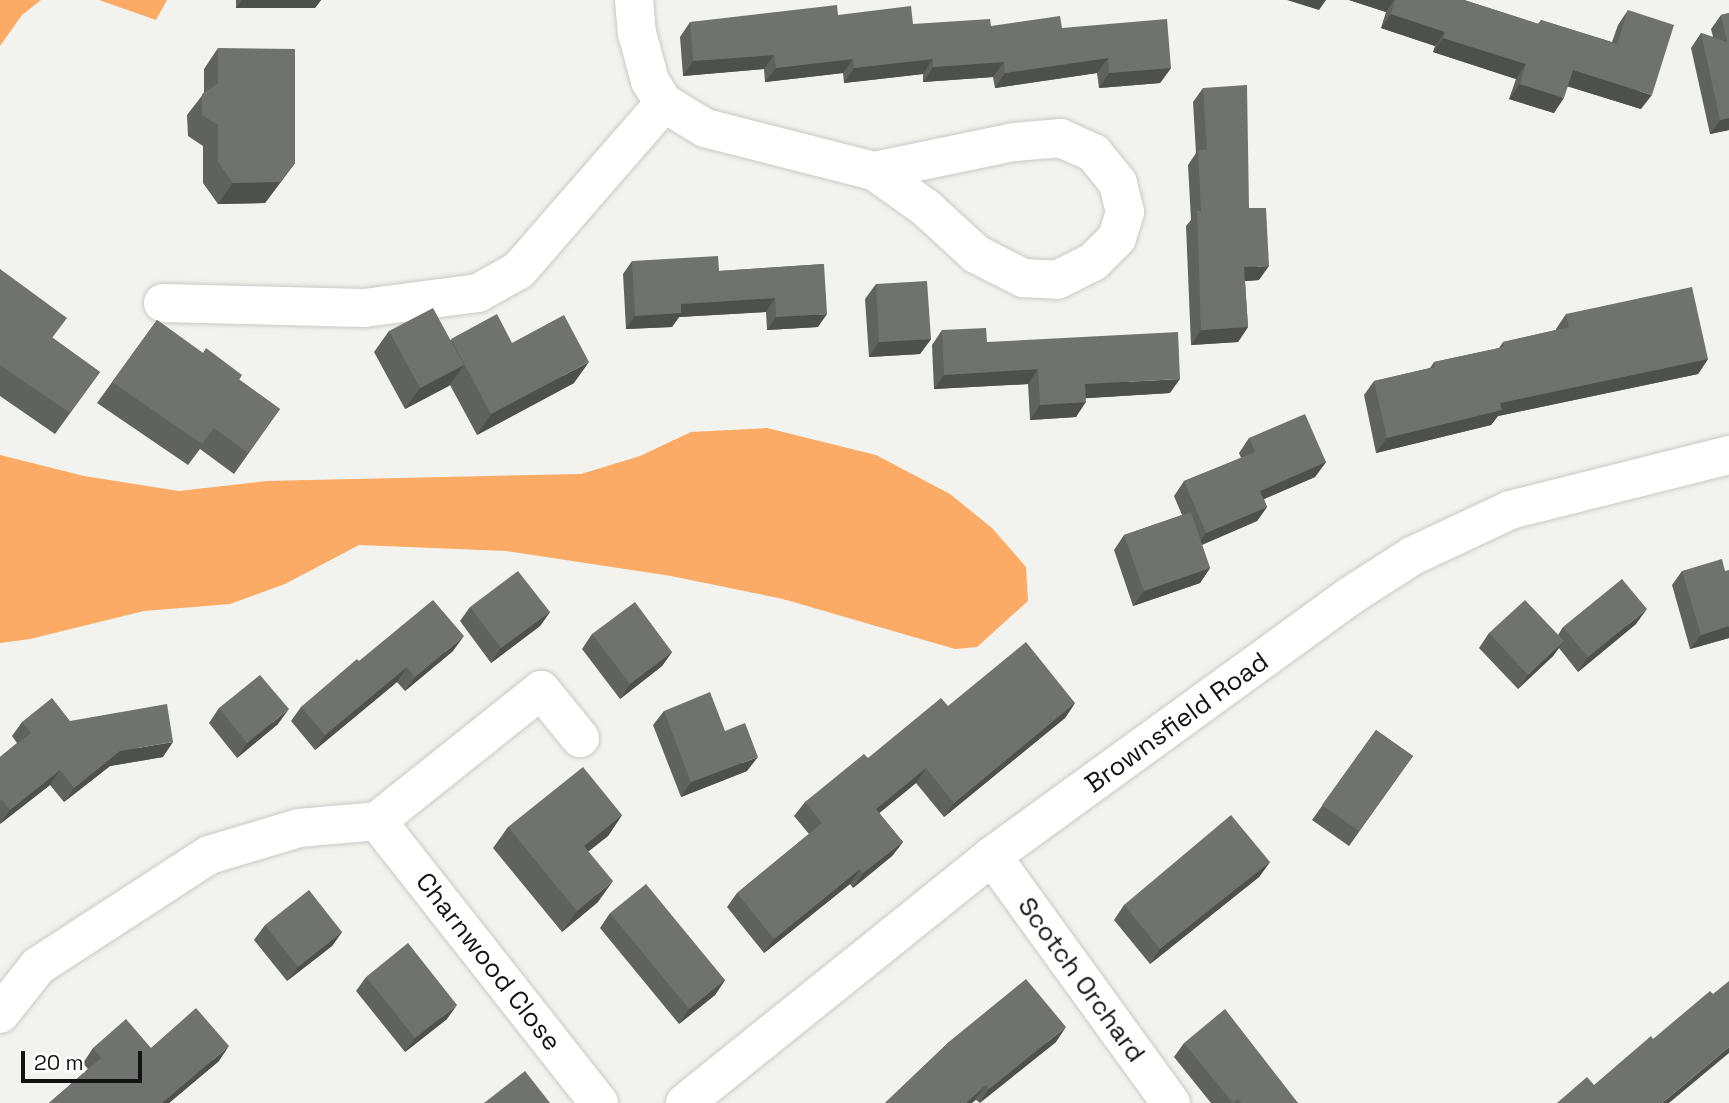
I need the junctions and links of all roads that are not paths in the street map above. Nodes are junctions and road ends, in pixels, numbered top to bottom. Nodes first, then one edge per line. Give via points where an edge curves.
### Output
1 (634, 0) edge
2 (664, 103) junction
3 (874, 171) junction
4 (163, 303) dead end
5 (1729, 455) edge
6 (580, 738) dead end
7 (377, 821) junction
8 (992, 856) junction
9 (0, 1014) edge
10 (599, 1103) edge
11 (685, 1103) edge
12 (1171, 1103) edge

1 - 2 street via 650,81
2 - 3 street via 705,128
2 - 4 street via 520,270 478,293 364,308
3 - 3 street via 1014,142 1061,138 1094,153 1118,183 1125,212 1117,238 1093,262 1057,279 1023,278 976,254 926,208
5 - 8 street, Brownsfield Road via 1510,510 1412,556
6 - 7 street via 541,690
7 - 9 street via 299,828 209,855 38,965
7 - 10 street, Charnwood Close
8 - 11 street, Brownsfield Road
8 - 12 street, Scotch Orchard

